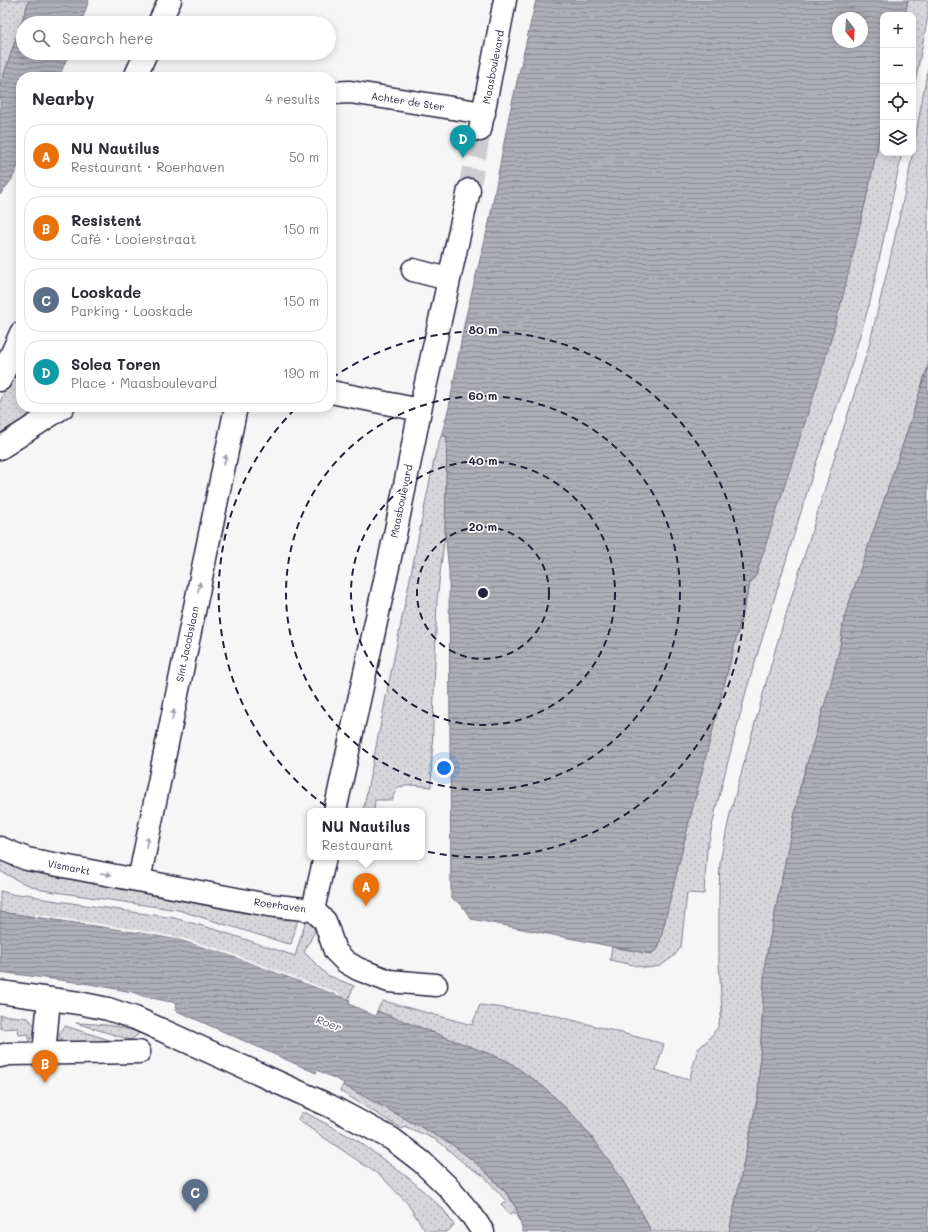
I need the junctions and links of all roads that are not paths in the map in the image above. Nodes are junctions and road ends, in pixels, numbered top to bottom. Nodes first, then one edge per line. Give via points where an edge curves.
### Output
1 (170, 0) edge
2 (505, 1) edge
3 (162, 16) edge
4 (143, 60) edge
5 (137, 72) edge
6 (336, 93) edge
7 (482, 122) joint
8 (469, 190) tunnel mouth
9 (413, 270) dead end
10 (448, 280) junction
11 (16, 349) edge
12 (9, 371) edge
13 (336, 393) edge
14 (420, 410) junction
15 (55, 412) edge
16 (235, 412) edge
17 (0, 448) edge
18 (336, 808) edge
19 (0, 848) edge
20 (324, 860) edge
21 (139, 880) junction
22 (313, 910) junction
23 (436, 985) dead end
24 (0, 992) edge
25 (49, 999) junction
26 (0, 1005) edge
27 (139, 1052) dead end
28 (44, 1054) junction
29 (0, 1056) edge
30 (483, 1232) edge

1 - 3 street
2 - 7 street, Maasboulevard
4 - 5 street
6 - 7 street, Achter de Ster via 350,92
8 - 10 street, Maasboulevard
9 - 10 street
10 - 14 street, Maasboulevard
11 - 12 street
13 - 14 street
14 - 18 street, Maasboulevard
15 - 17 street
21 -> 16 street, Sint Jacobslaan
19 -> 21 street, Vismarkt via 27,859
20 - 22 street
21 - 22 street, Roerhaven
22 - 23 street, Roerhaven via 325,921 335,951 346,962 389,981
24 - 25 street
25 - 26 street
25 - 28 street
25 - 30 street via 108,1009 135,1018 355,1119 392,1139 422,1162 448,1187
27 - 28 street
28 - 29 street

